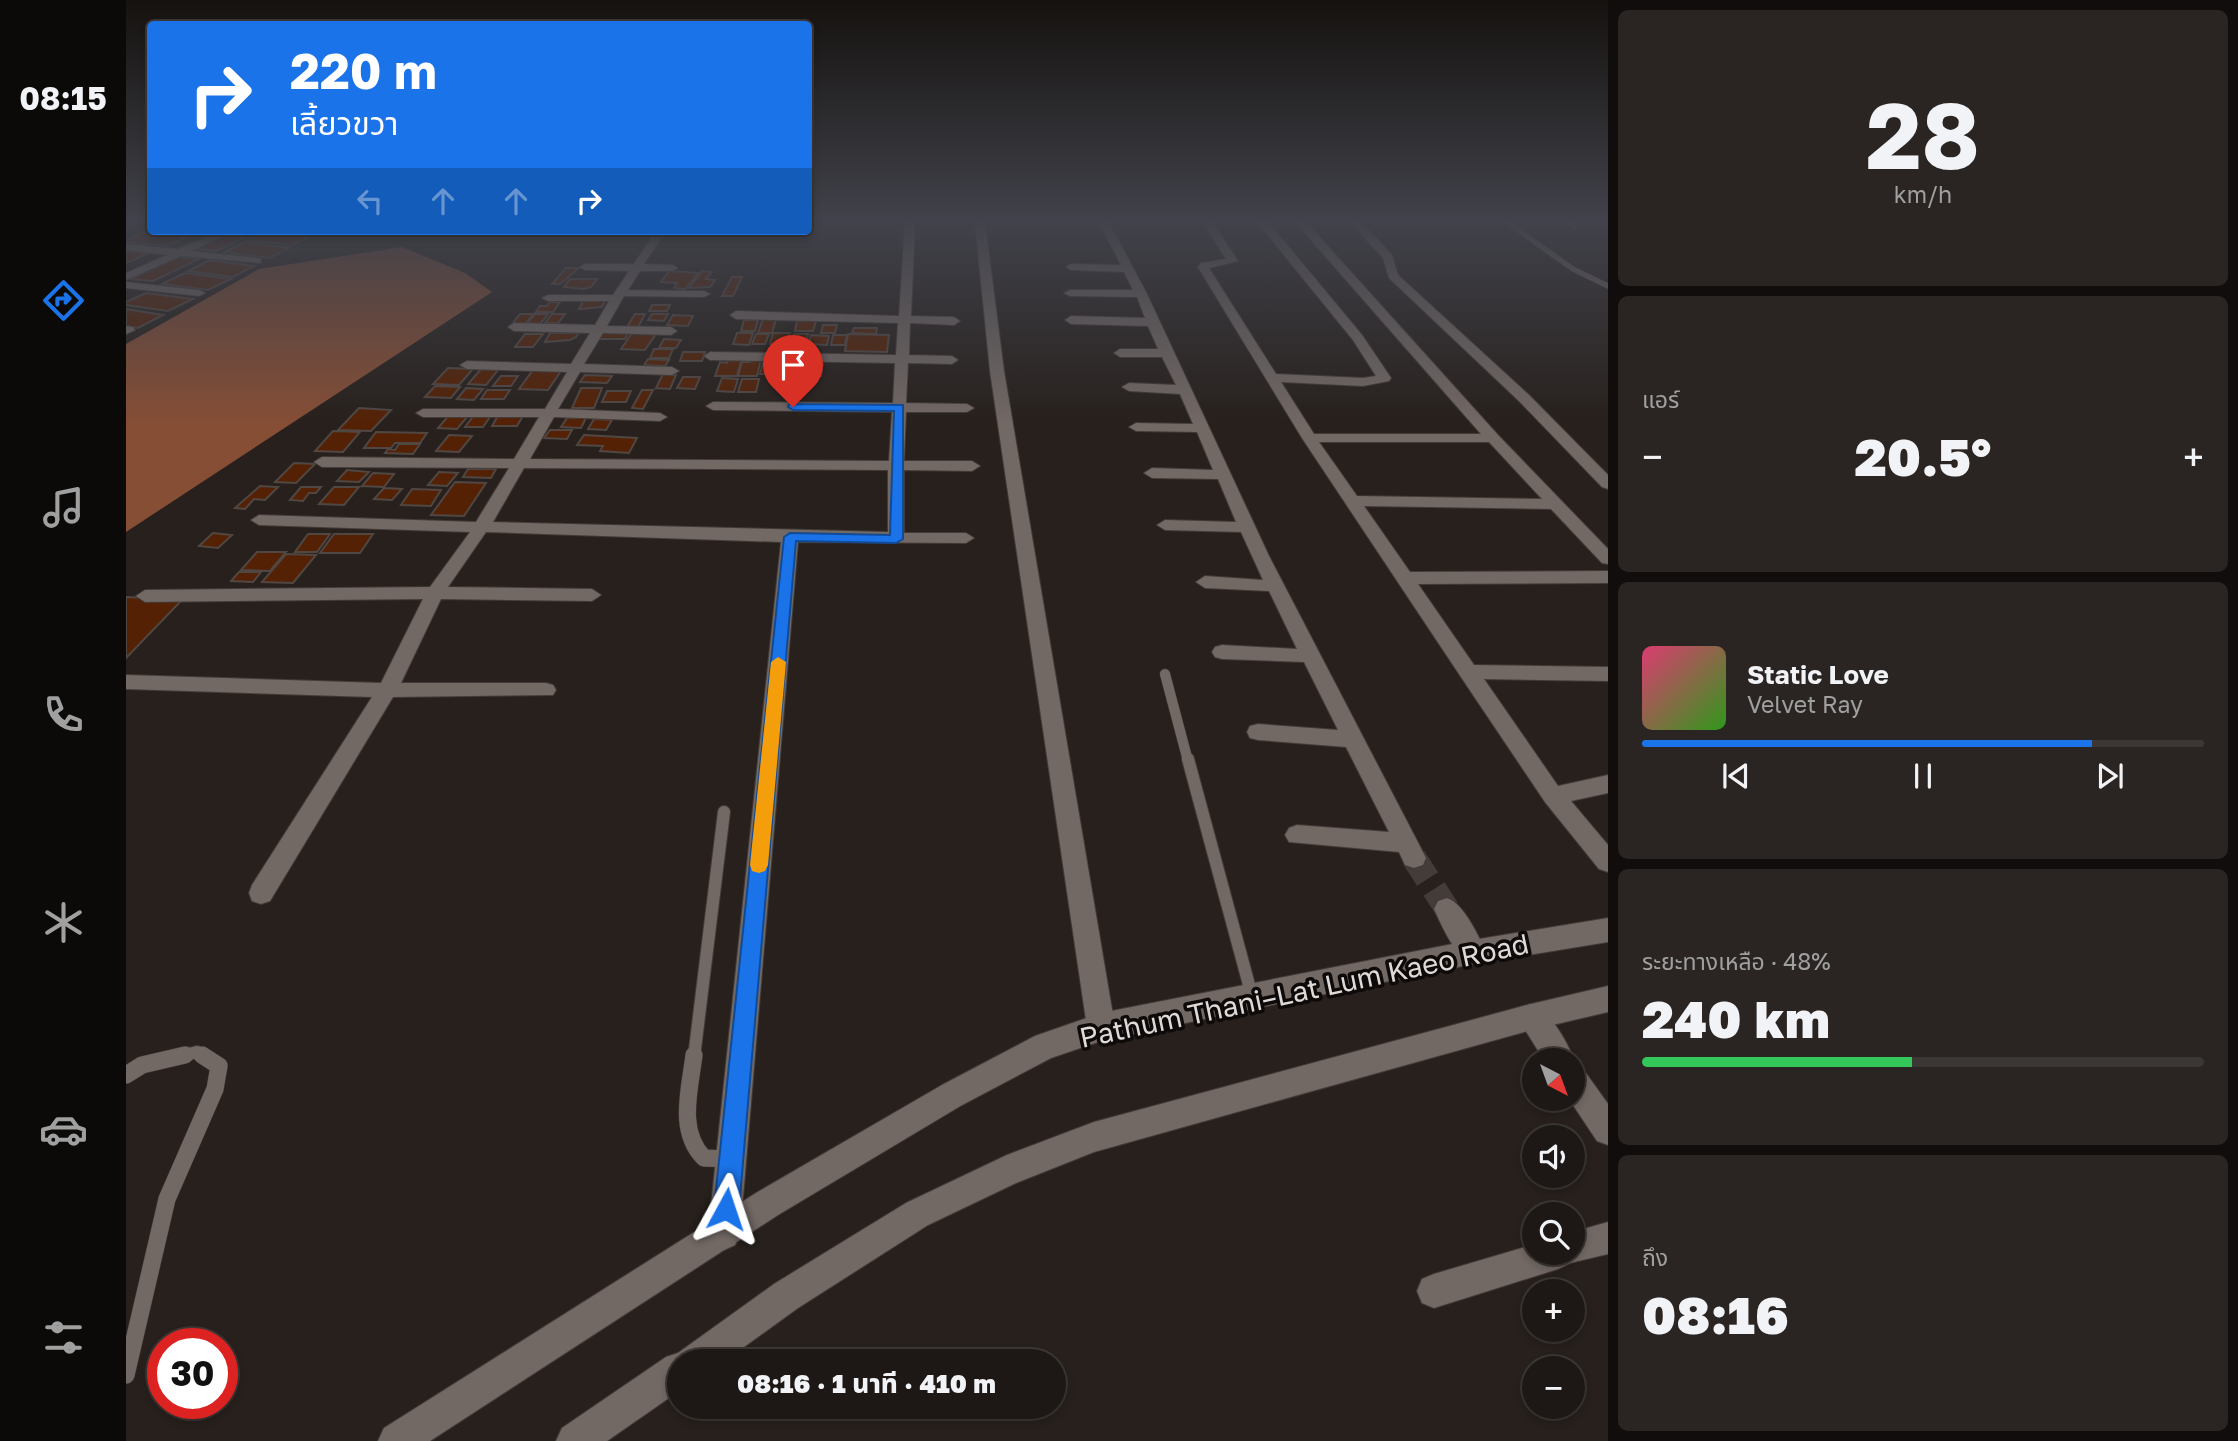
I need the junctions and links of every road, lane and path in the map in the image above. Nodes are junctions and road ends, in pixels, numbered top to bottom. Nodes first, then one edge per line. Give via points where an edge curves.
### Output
1 (174, 290) edge
2 (622, 290) edge
3 (905, 290) edge
4 (988, 290) edge
5 (1139, 290) edge
6 (1217, 290) edge
7 (1319, 290) edge
8 (1361, 290) edge
9 (1409, 290) edge
10 (199, 293) dead end
11 (1070, 293) dead end
12 (704, 294) dead end
13 (1141, 294) junction
14 (618, 296) junction
15 (548, 298) dead end
16 (736, 315) dead end
17 (903, 318) junction
18 (1072, 320) dead end
19 (954, 321) dead end
20 (1153, 322) junction
21 (514, 327) dead end
22 (599, 330) junction
23 (671, 331) dead end
24 (1120, 353) dead end
25 (1166, 353) junction
26 (710, 356) dead end
27 (952, 359) dead end
28 (904, 360) junction
29 (467, 365) dead end
30 (575, 368) junction
31 (672, 371) dead end
32 (1271, 378) junction
33 (1129, 387) dead end
34 (1185, 390) junction
35 (713, 406) dead end
36 (899, 408) junction
37 (967, 408) dead end
38 (549, 413) junction
39 (423, 414) dead end
40 (660, 417) dead end
41 (1136, 427) dead end
42 (1203, 428) junction
43 (1309, 438) junction
44 (1493, 438) junction
45 (322, 462) dead end
46 (519, 464) junction
47 (896, 464) junction
48 (972, 466) dead end
49 (1152, 473) dead end
50 (1224, 475) junction
51 (1608, 484) edge
52 (1352, 501) junction
53 (1555, 504) junction
54 (260, 520) dead end
55 (1165, 525) dead end
56 (1247, 527) junction
57 (481, 528) junction
58 (790, 537) junction
59 (966, 538) dead end
60 (896, 539) junction
61 (1608, 559) edge
62 (1404, 578) junction
63 (1608, 578) edge
64 (1205, 582) dead end
65 (1276, 586) junction
66 (435, 593) junction
67 (592, 595) dead end
68 (145, 596) dead end
69 (1222, 652) dead end
70 (1313, 656) junction
71 (1468, 672) junction
72 (1165, 674) dead end
73 (1608, 674) edge
74 (126, 682) edge
75 (387, 690) junction
76 (546, 690) dead end
77 (1258, 732) dead end
78 (1354, 739) junction
79 (1608, 784) edge
80 (1553, 796) junction
81 (724, 812) dead end
82 (1297, 835) dead end
83 (1608, 862) edge
84 (261, 893) dead end
85 (1447, 909) tunnel mouth
86 (1608, 930) edge
87 (1473, 952) junction
88 (1252, 996) junction
89 (1608, 999) edge
90 (1531, 1017) junction
91 (1101, 1027) junction
92 (1552, 1048) edge
93 (126, 1075) edge
94 (1586, 1098) edge
95 (1608, 1130) edge
96 (731, 1159) junction
97 (724, 1234) junction
98 (1608, 1238) edge
99 (1585, 1245) edge
100 (1522, 1264) edge
101 (1434, 1292) dead end
102 (711, 1349) edge
103 (126, 1376) edge
104 (667, 1378) edge
105 (397, 1441) edge
106 (575, 1441) edge

1 - 10 street
2 - 14 street
3 - 17 street
4 - 91 street
5 - 13 street
6 - 32 street
7 - 32 street via 1384,378 1363,382
8 - 44 street
9 - 51 street
11 - 13 street
12 - 14 street
13 - 20 street
14 - 15 street
14 - 22 street
16 - 17 street
17 - 19 street
17 - 28 street
18 - 20 street
20 - 25 street
21 - 22 street
22 - 23 street
22 - 30 street
24 - 25 street
25 - 34 street
26 - 28 street
27 - 28 street
28 - 36 street
29 - 30 street
30 - 31 street
30 - 38 street
32 - 43 street
33 - 34 street
34 - 42 street
35 - 36 street
36 - 37 street
36 - 47 street
38 - 39 street
38 - 40 street
38 - 46 street
41 - 42 street
42 - 50 street
43 - 44 street
43 - 52 street
44 - 53 street
45 - 46 street
46 - 47 street
46 - 57 street
47 - 48 street
47 - 60 street
49 - 50 street
50 - 56 street
52 - 53 street
52 - 62 street
53 - 61 street
54 - 57 street
55 - 56 street
56 - 65 street
57 - 58 street
57 - 66 street
58 - 60 street
58 - 96 street
59 - 60 street
62 - 63 street
62 - 71 street
64 - 65 street
65 - 70 street
66 - 67 street
66 - 68 street
66 - 75 street
69 - 70 street
70 - 78 street
71 - 73 street
71 - 80 street
72 - 88 lane
74 - 75 street
75 - 76 street
75 - 84 street
77 - 78 street
78 - 82 street via 1410,851
79 - 80 street
80 - 83 street
81 - 96 lane via 686,1122 704,1158
85 - 87 street
86 - 87 street, Pathum Thani–Lat Lum Kaeo Road
87 - 88 street, Pathum Thani–Lat Lum Kaeo Road
88 - 91 street, Pathum Thani–Lat Lum Kaeo Road
89 - 90 street
90 - 92 street
90 - 102 street via 1094,1137 1007,1171 917,1214
91 - 97 street, Pathum Thani–Lat Lum Kaeo Road via 1045,1046 952,1095
93 - 103 lane via 142,1065 197,1052 219,1066 215,1089 167,1199
94 - 95 street
96 - 97 street
97 - 105 street, Pathum Thani–Lat Lum Kaeo Road
98 - 99 street
100 - 101 street
104 - 106 street

